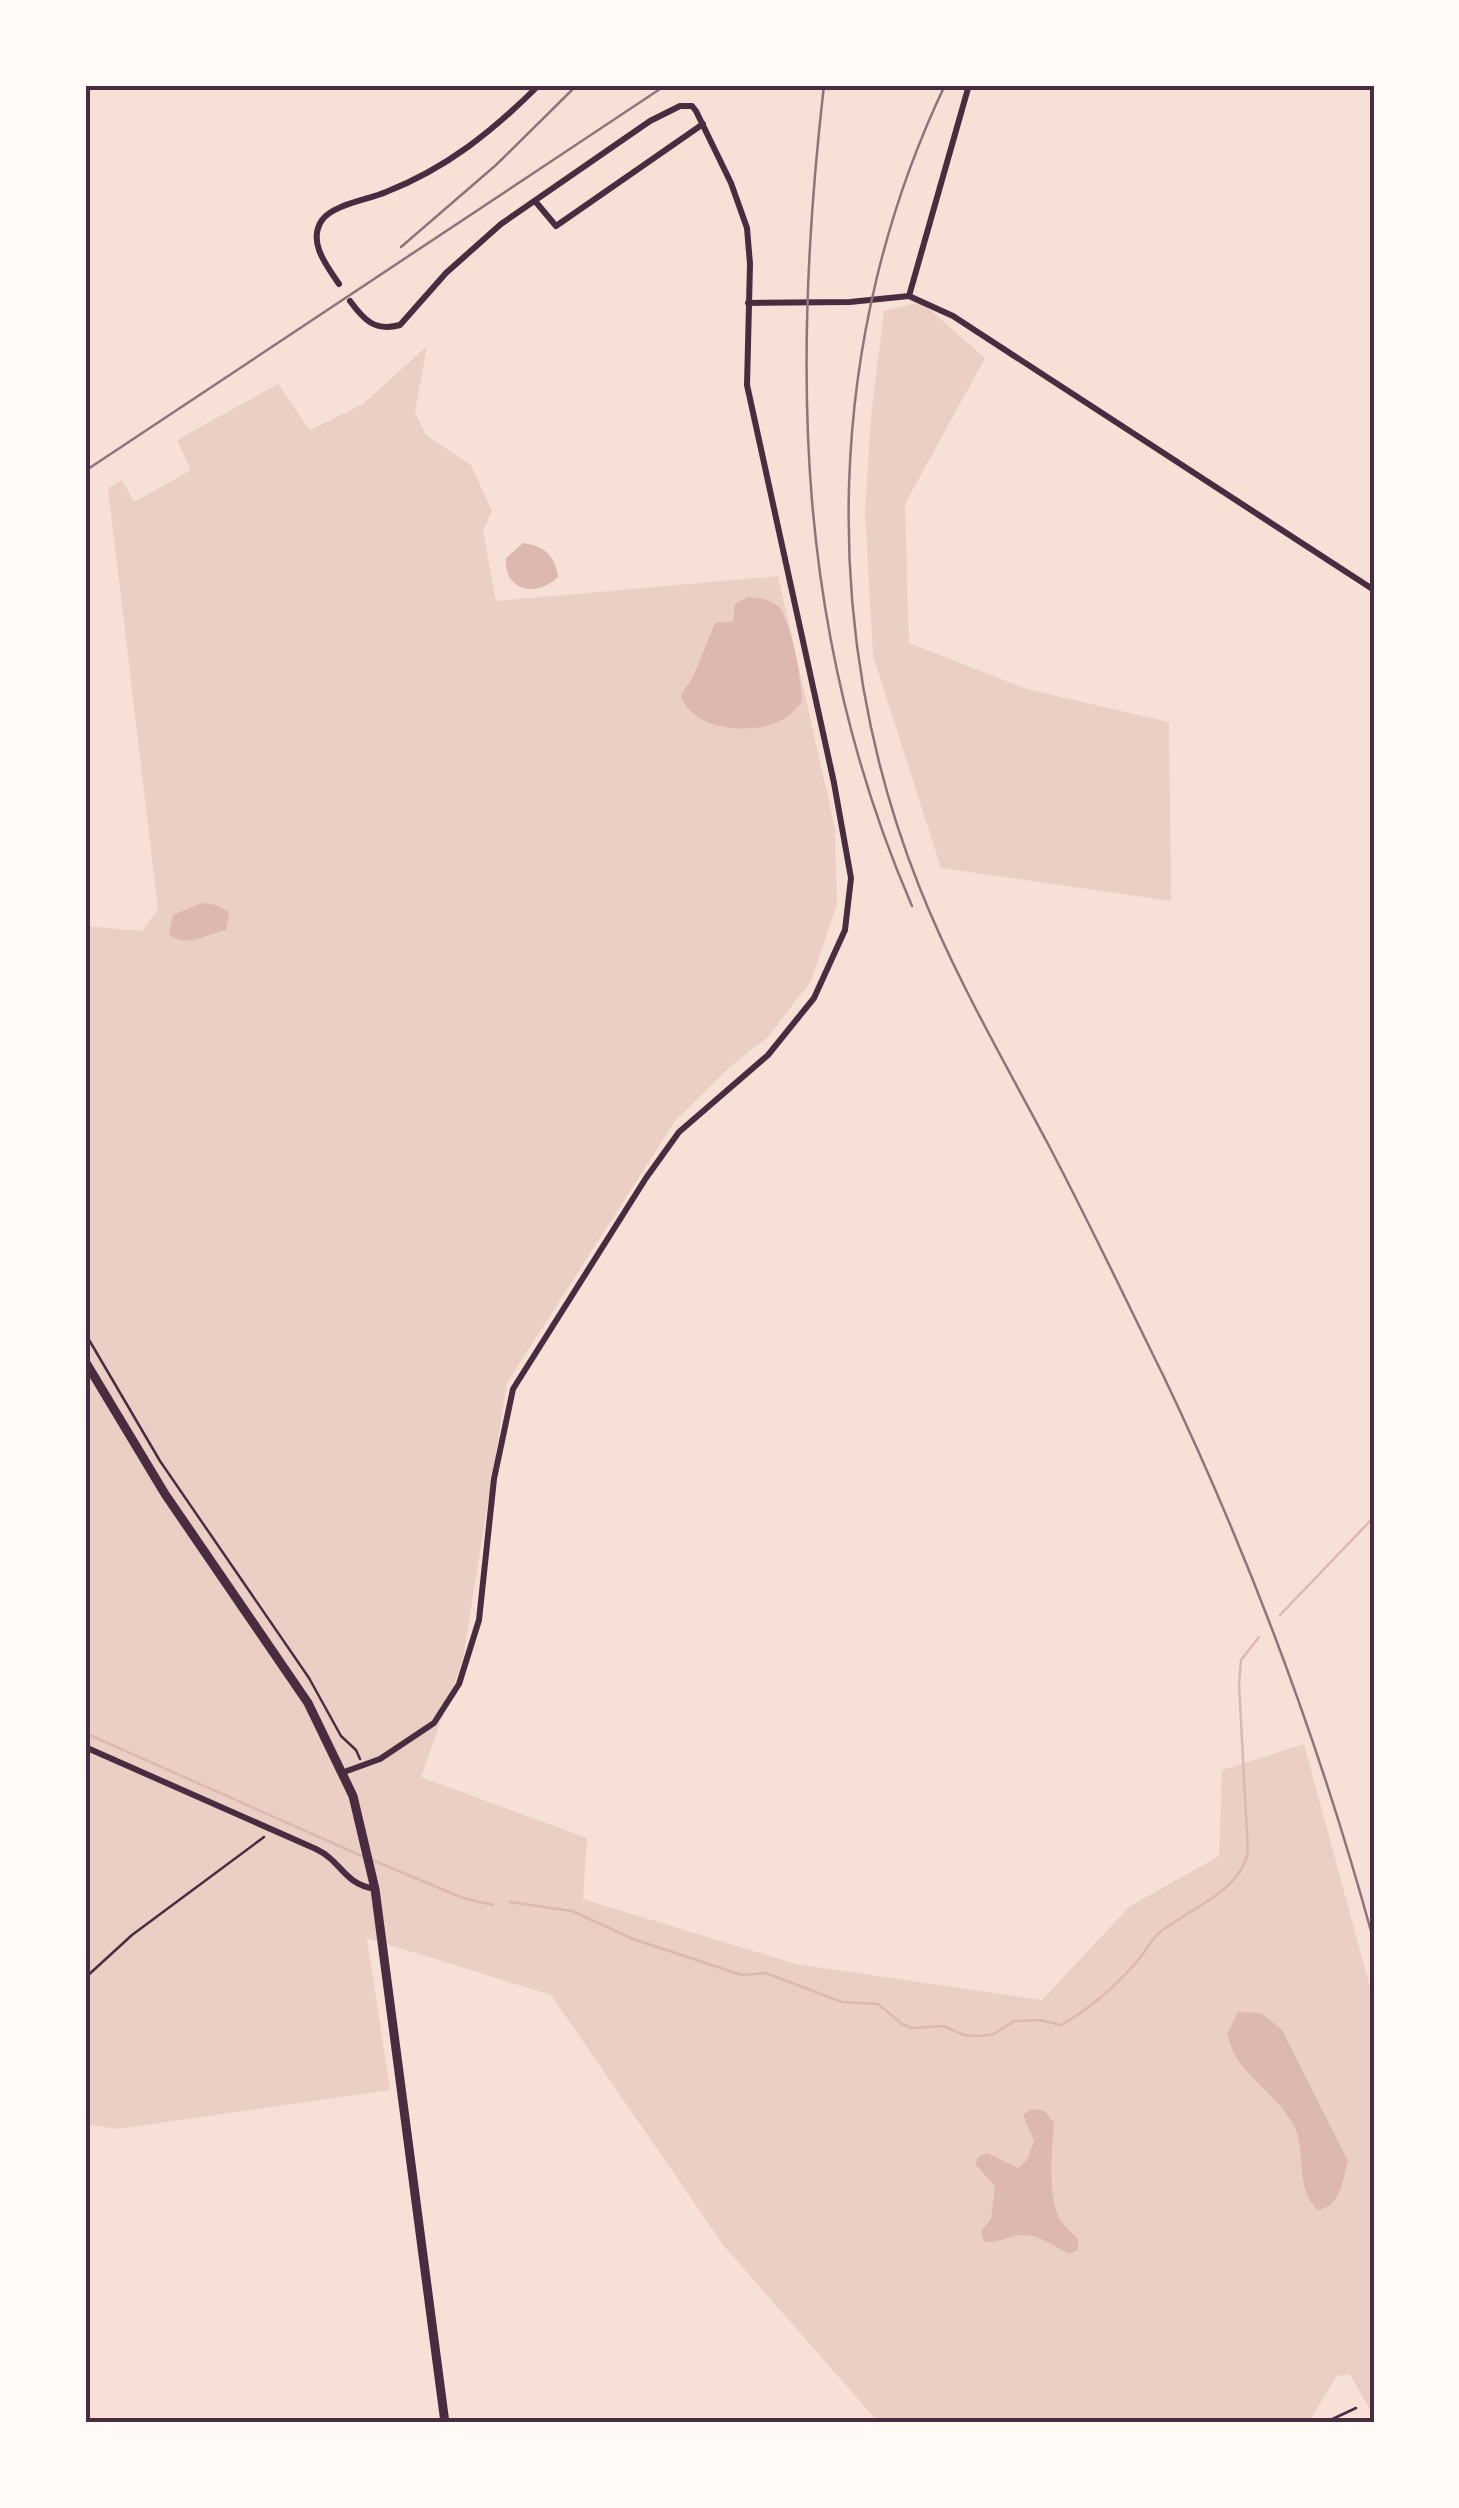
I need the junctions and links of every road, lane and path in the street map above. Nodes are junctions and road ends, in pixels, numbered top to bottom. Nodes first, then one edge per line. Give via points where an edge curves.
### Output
1 (538, 85) edge
2 (969, 85) edge
3 (703, 124) junction
4 (536, 201) junction
5 (338, 284) dead end
6 (909, 296) junction
7 (350, 301) dead end
8 (748, 303) junction
9 (1374, 590) edge
10 (85, 1334) edge
11 (85, 1362) edge
12 (85, 1747) edge
13 (362, 1765) junction
14 (344, 1772) junction
15 (272, 1830) junction
16 (374, 1884) junction
17 (85, 1978) edge
18 (1356, 2408) dead end
19 (445, 2423) edge
20 (1324, 2423) edge

1 - 5 street via 458,157 328,214 317,240
2 - 6 street
3 - 4 street via 692,106 674,108
3 - 4 street via 556,226
3 - 8 street via 747,228
4 - 7 street via 469,251 400,325 370,324
6 - 8 street
6 - 9 street via 953,316
8 - 13 street via 748,385 850,878 845,930 814,998 768,1054 679,1132 513,1389 494,1479 479,1620 459,1684 434,1723
10 - 13 path via 160,1462
11 - 14 main road via 165,1494 308,1703
12 - 15 street
13 - 14 street
14 - 16 main road
15 - 16 street via 325,1853 357,1885
15 - 17 path
16 - 19 main road
18 - 20 lane

